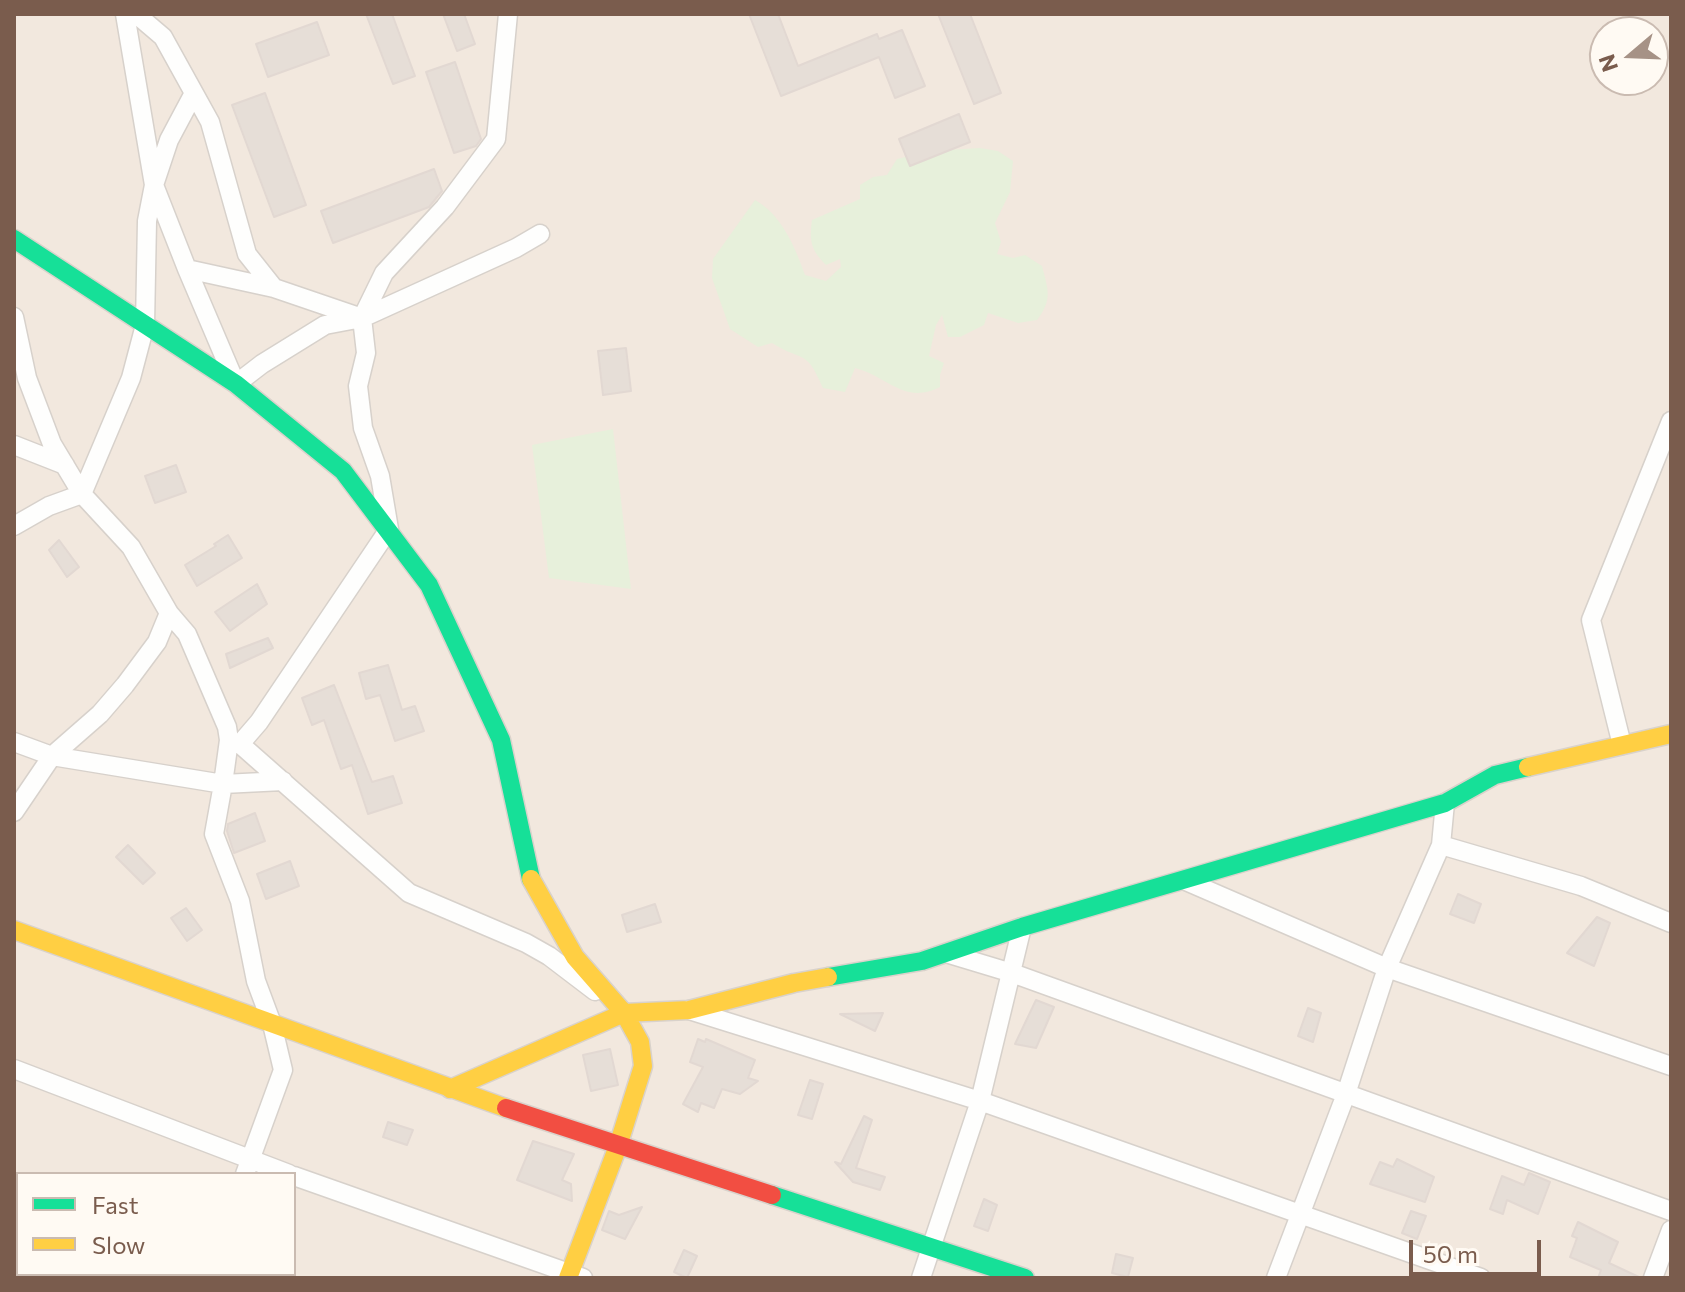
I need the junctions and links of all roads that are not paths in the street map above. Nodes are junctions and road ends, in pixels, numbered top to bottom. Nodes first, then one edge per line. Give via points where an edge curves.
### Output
1 (125, 14) edge
2 (136, 14) edge
3 (508, 14) edge
4 (194, 93) junction
5 (154, 185) junction
6 (540, 234) dead end
7 (14, 239) edge
8 (187, 269) junction
9 (274, 288) junction
10 (14, 317) edge
11 (362, 318) junction
12 (145, 325) junction
13 (236, 384) junction
14 (1671, 421) edge
15 (14, 445) edge
16 (65, 465) junction
17 (82, 494) junction
18 (14, 526) edge
19 (389, 529) junction
20 (169, 613) junction
21 (1671, 734) edge
22 (14, 742) edge
23 (234, 742) junction
24 (1622, 745) junction
25 (52, 756) junction
26 (283, 781) junction
27 (223, 784) junction
28 (1445, 803) junction
29 (14, 812) edge
30 (1441, 845) junction
31 (1186, 881) junction
32 (1671, 923) edge
33 (1022, 927) junction
34 (14, 930) edge
35 (949, 954) junction
36 (1387, 968) junction
37 (1012, 973) junction
38 (689, 1010) junction
39 (624, 1013) junction
40 (272, 1024) junction
41 (1671, 1066) edge
42 (14, 1069) edge
43 (450, 1089) junction
44 (1346, 1094) junction
45 (980, 1101) junction
46 (618, 1146) junction
47 (248, 1167) edge
48 (276, 1172) edge
49 (296, 1176) edge
50 (1671, 1211) edge
51 (1299, 1215) junction
52 (1671, 1230) edge
53 (934, 1245) junction
54 (574, 1276) edge
55 (921, 1278) edge
56 (1025, 1278) edge
57 (1276, 1278) edge
58 (1481, 1278) edge
59 (1653, 1278) edge

1 - 5 street
2 - 4 street via 163,37
3 - 11 street via 496,139 445,207 384,273
4 - 5 street via 169,140
4 - 9 street via 210,122 247,254
5 - 8 street
5 - 12 street via 147,221
6 - 11 street
7 - 12 street
8 - 9 street
8 - 13 street
9 - 11 street
10 - 16 street via 27,378
11 - 13 street via 325,325
11 - 19 street via 366,353 358,386 363,428 380,476
12 - 13 street
12 - 17 street via 131,378
13 - 19 street via 343,471
14 - 24 street via 1591,620
15 - 16 street
16 - 17 street
17 - 18 street
17 - 20 street via 131,547
19 - 23 street via 259,722
19 - 39 street via 429,585 501,740 530,878 575,957
20 - 23 street via 187,634
20 - 25 street via 157,642 125,685
21 - 24 street
22 - 25 street
23 - 26 street
23 - 27 street
24 - 28 street via 1495,775
25 - 27 street
25 - 29 street
26 - 27 street
26 - 39 street via 409,893 549,956
27 - 40 street via 214,834 240,901 256,981
28 - 30 street
28 - 31 street
30 - 32 street via 1581,886
30 - 36 street
31 - 33 street
31 - 36 street
33 - 35 street
33 - 37 street
34 - 40 street
35 - 37 street
35 - 38 street via 794,983
36 - 41 street
36 - 44 street
37 - 44 street
37 - 45 street
38 - 39 street
38 - 45 street
39 - 43 street
39 - 46 street via 640,1042 643,1066
40 - 43 street
40 - 47 street via 283,1070
42 - 47 street
43 - 46 street
44 - 50 street
44 - 51 street
45 - 51 street
45 - 53 street
46 - 53 street
46 - 54 street
47 - 48 street
49 - 54 street
51 - 57 street
51 - 58 street
52 - 59 street
53 - 55 street
53 - 56 street

